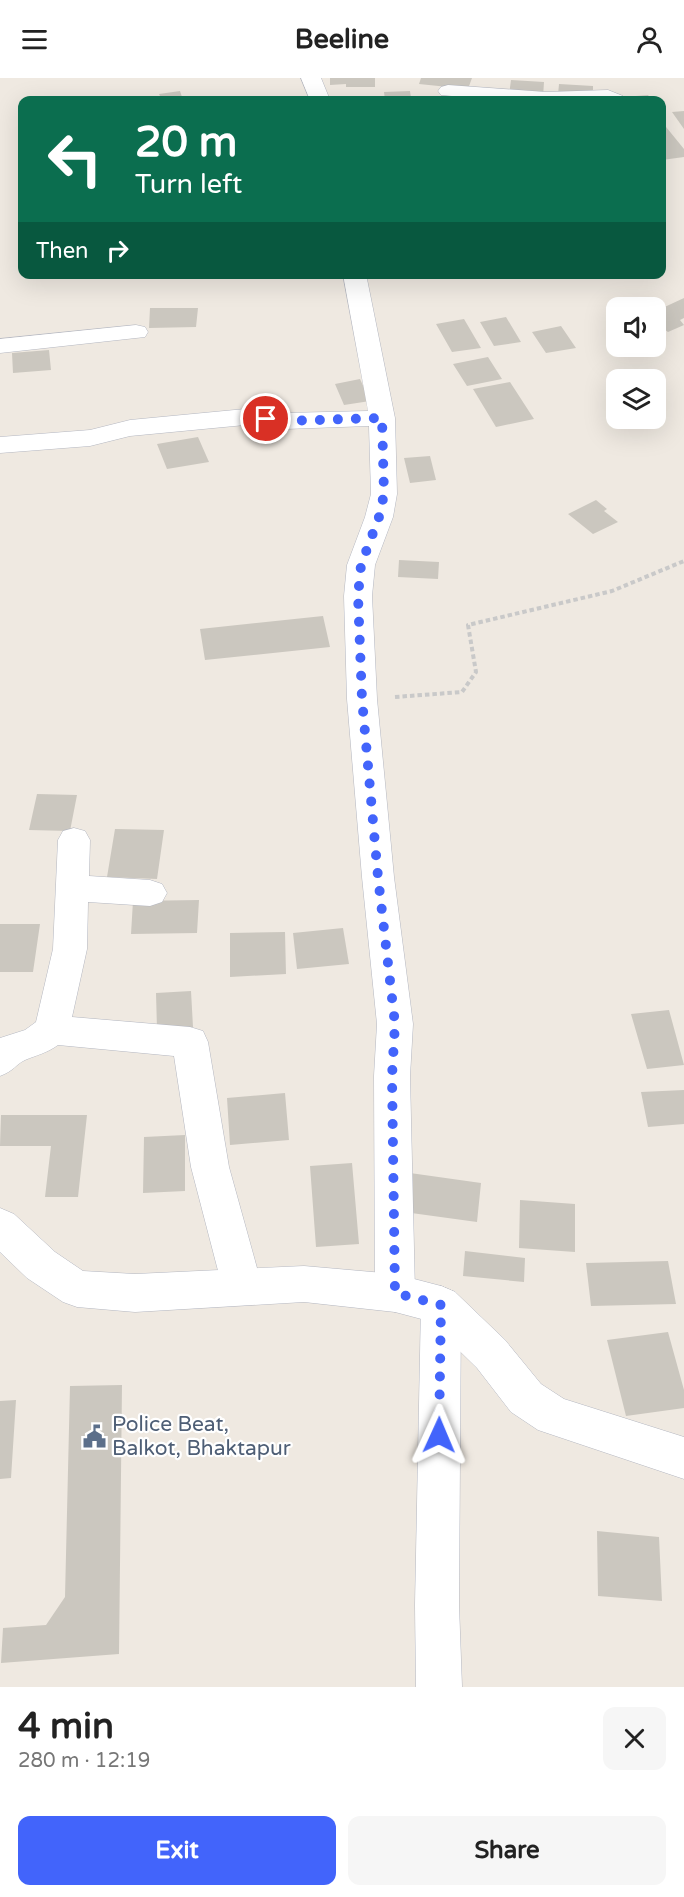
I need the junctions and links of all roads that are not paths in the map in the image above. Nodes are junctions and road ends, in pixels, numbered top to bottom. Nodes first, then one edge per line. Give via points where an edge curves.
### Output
1 (311, 78) edge
2 (448, 92) dead end
3 (495, 92) edge
4 (318, 96) edge
5 (540, 96) edge
6 (355, 279) edge
7 (136, 332) dead end
8 (0, 345) edge
9 (382, 418) junction
10 (0, 445) edge
11 (74, 840) dead end
12 (74, 888) junction
13 (150, 893) dead end
14 (52, 1030) junction
15 (0, 1061) edge
16 (0, 1226) edge
17 (242, 1286) junction
18 (395, 1293) junction
19 (441, 1305) junction
20 (684, 1458) edge
21 (439, 1687) edge

1 - 4 street
2 - 3 street
3 - 5 street
6 - 9 street
7 - 8 street
9 - 10 street via 285,421 246,417 130,428 90,438
9 - 18 street via 384,494 361,565 358,596 362,699 395,1024
11 - 12 street
12 - 13 street
12 - 14 street via 70,949
14 - 15 street via 36,1042 11,1049
14 - 17 street via 190,1042 210,1167
16 - 17 street via 41,1265 77,1289 135,1293
17 - 18 street via 304,1284
18 - 19 street
19 - 20 street via 491,1354 526,1398 553,1416
19 - 21 street via 436,1605

